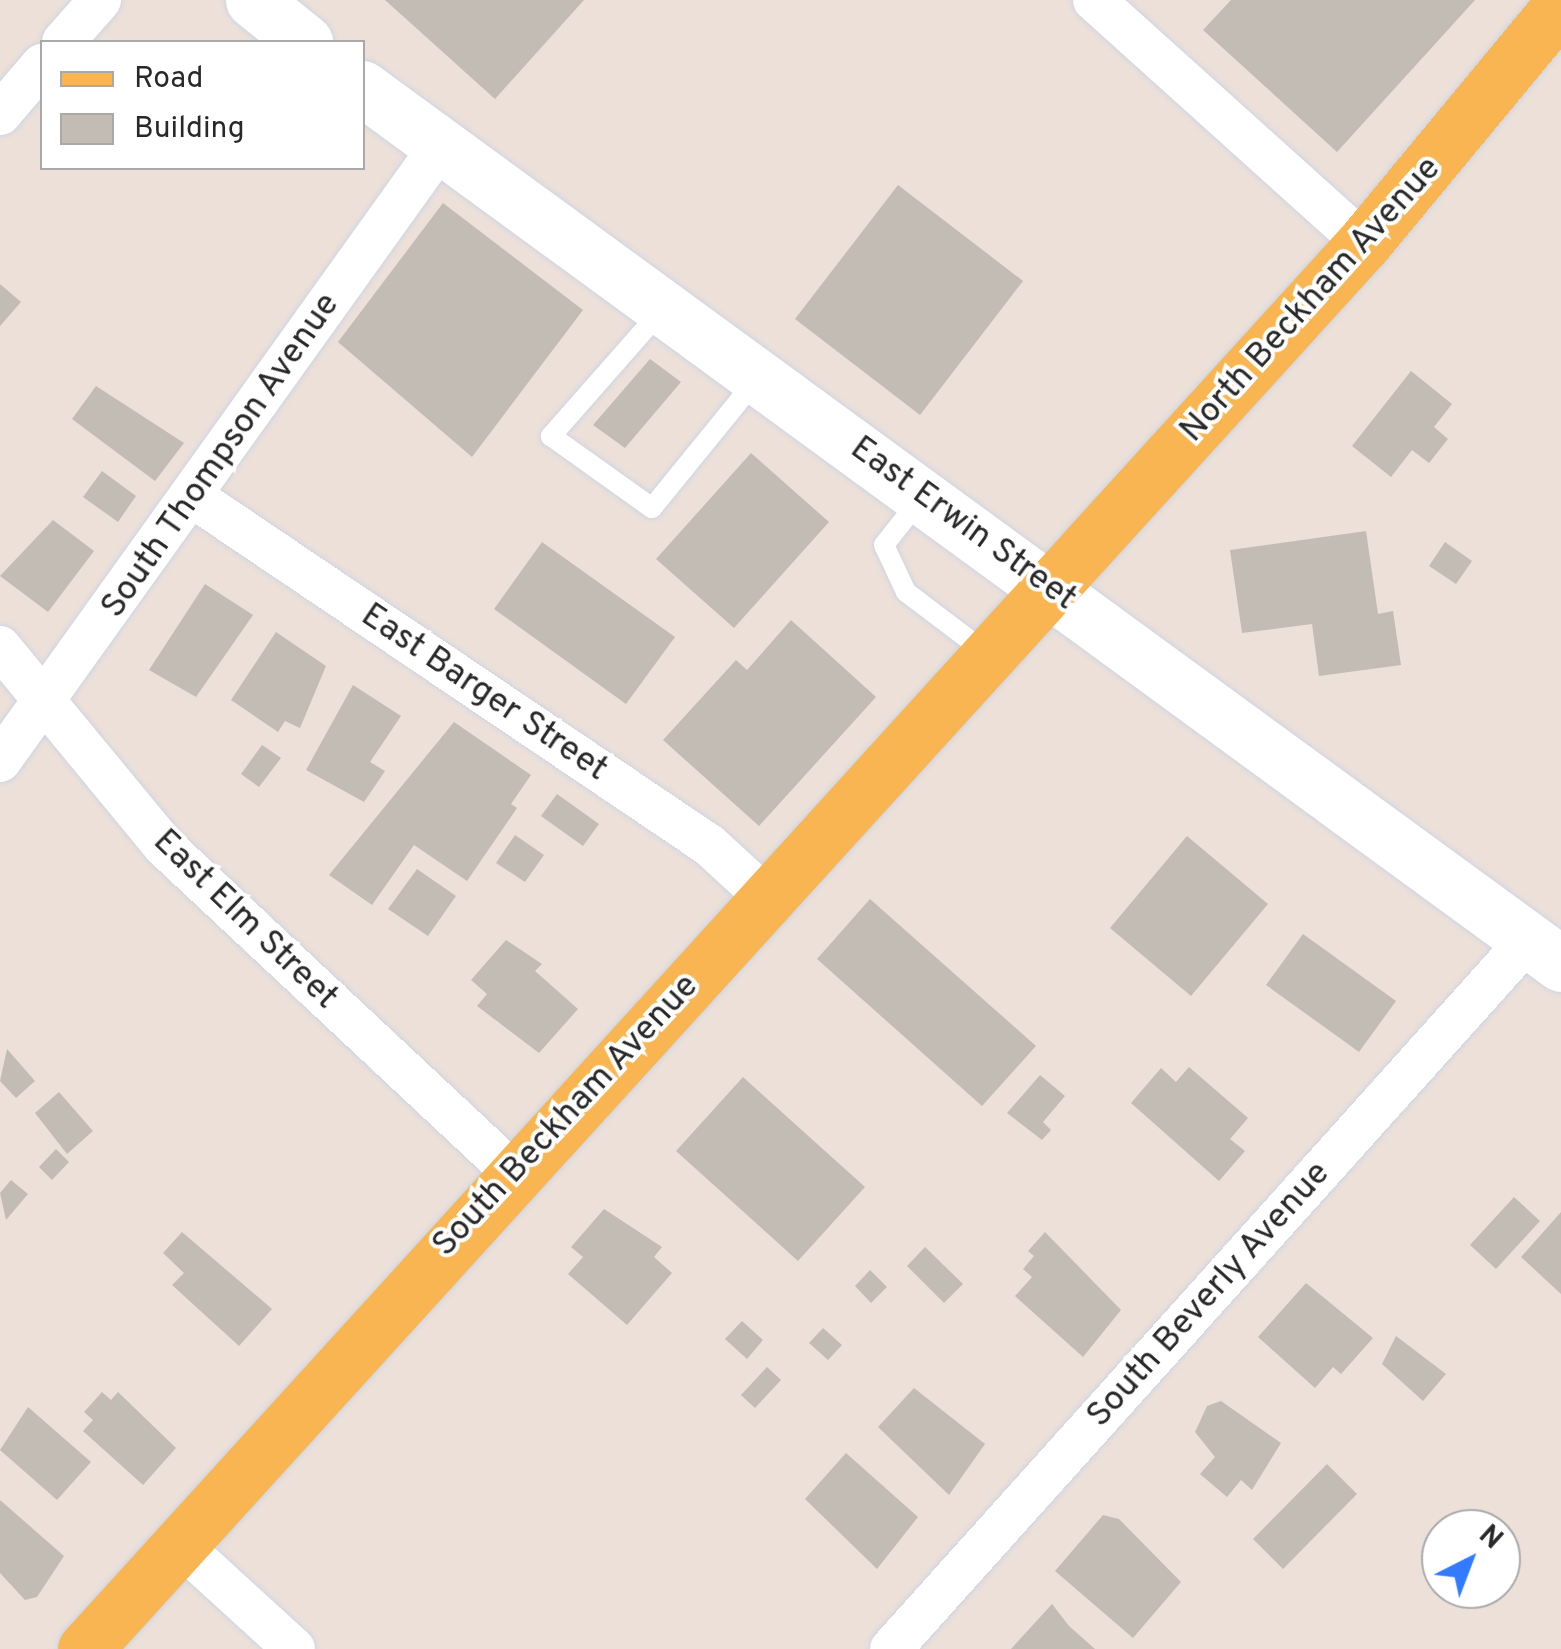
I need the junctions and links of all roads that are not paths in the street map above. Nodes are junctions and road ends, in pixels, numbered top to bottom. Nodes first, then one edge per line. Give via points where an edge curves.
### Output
1 (100, 0) edge
2 (253, 0) edge
3 (1113, 6) edge
4 (1561, 6) edge
5 (64, 40) edge
6 (303, 40) edge
7 (40, 68) edge
8 (365, 90) edge
9 (0, 114) edge
10 (438, 148) junction
11 (1364, 243) junction
12 (662, 309) junction
13 (758, 377) junction
14 (924, 496) junction
15 (193, 498) junction
16 (1051, 586) junction
17 (0, 647) edge
18 (989, 655) junction
19 (49, 699) junction
20 (0, 761) edge
21 (766, 898) junction
22 (1544, 952) edge
23 (512, 1172) junction
24 (178, 1542) junction
25 (85, 1649) edge
26 (294, 1649) edge
27 (891, 1649) edge

1 - 5 street
2 - 6 main road
3 - 11 street
4 - 11 main road, North Beckham Avenue
7 - 9 street
8 - 10 main road, East Erwin Street
10 - 12 main road, East Erwin Street
10 - 15 street, South Thompson Avenue
11 - 16 main road, North Beckham Avenue
12 - 13 main road, East Erwin Street
12 - 13 lane via 551,436 652,508
13 - 14 main road, East Erwin Street
14 - 16 main road, East Erwin Street
14 - 18 lane via 884,545 906,592
15 - 19 street, South Thompson Avenue
15 - 21 street, East Barger Street via 709,845
16 - 18 main road, South Beckham Avenue
16 - 22 main road, East Erwin Street
17 - 19 street, East Elm Street
18 - 21 main road, South Beckham Avenue
19 - 20 street, South Thompson Avenue
19 - 23 street, East Elm Street via 164,846
21 - 23 main road, South Beckham Avenue
22 - 27 street, South Beverly Avenue
23 - 24 main road, South Beckham Avenue
24 - 25 main road, South Beckham Avenue
24 - 26 street

